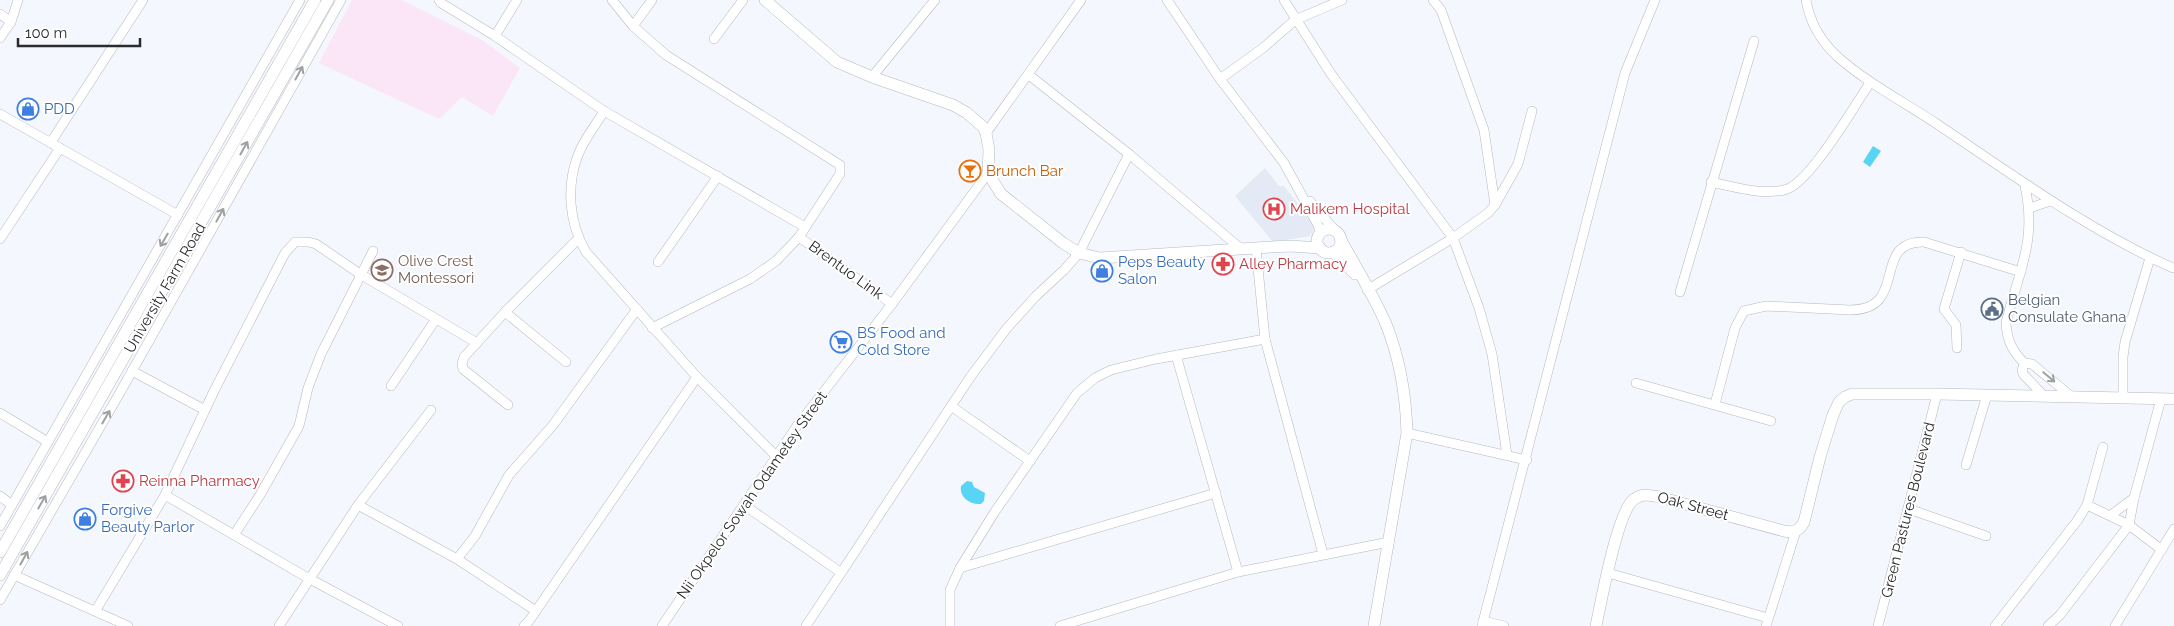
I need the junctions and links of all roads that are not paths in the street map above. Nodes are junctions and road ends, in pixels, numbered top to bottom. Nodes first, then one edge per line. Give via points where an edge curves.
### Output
1 (18, 0) edge
2 (143, 0) edge
3 (300, 0) edge
4 (314, 0) edge
5 (328, 0) edge
6 (341, 0) edge
7 (439, 0) edge
8 (518, 0) edge
9 (612, 0) edge
10 (652, 0) edge
11 (743, 0) edge
12 (765, 0) edge
13 (935, 0) edge
14 (1081, 0) edge
15 (1168, 0) edge
16 (1284, 0) edge
17 (1342, 0) edge
18 (1433, 0) edge
19 (1655, 0) edge
20 (1806, 0) edge
21 (0, 14) edge
22 (1295, 20) junction
23 (11, 22) junction
24 (633, 26) junction
25 (495, 36) junction
26 (0, 38) edge
27 (714, 39) dead end
28 (1754, 40) dead end
29 (1029, 74) junction
30 (872, 77) junction
31 (1220, 79) junction
32 (1870, 83) junction
33 (604, 110) junction
34 (1532, 111) dead end
35 (0, 114) edge
36 (986, 133) junction
37 (51, 142) junction
38 (60, 148) junction
39 (1129, 154) junction
40 (988, 172) junction
41 (718, 176) junction
42 (1711, 182) junction
43 (2025, 186) junction
44 (1300, 190) junction
45 (2050, 202) junction
46 (1495, 205) junction
47 (2030, 208) junction
48 (178, 215) junction
49 (805, 227) junction
50 (1339, 235) junction
51 (799, 237) junction
52 (1453, 238) junction
53 (0, 239) edge
54 (578, 239) junction
55 (1320, 240) junction
56 (1240, 248) junction
57 (1256, 248) junction
58 (373, 251) dead end
59 (1334, 252) junction
60 (1961, 252) junction
61 (1078, 253) junction
62 (2150, 258) junction
63 (658, 262) dead end
64 (2172, 268) dead end
65 (2021, 272) junction
66 (360, 274) junction
67 (1365, 286) junction
68 (1680, 292) dead end
69 (892, 304) junction
70 (637, 309) junction
71 (505, 312) junction
72 (436, 319) junction
73 (652, 328) junction
74 (1265, 339) junction
75 (476, 343) junction
76 (1958, 348) dead end
77 (1176, 355) junction
78 (566, 362) dead end
79 (2024, 363) junction
80 (132, 371) junction
81 (697, 377) junction
82 (1636, 382) dead end
83 (391, 386) dead end
84 (1937, 394) junction
85 (1987, 395) junction
86 (2044, 396) junction
87 (2072, 397) junction
88 (2123, 398) junction
89 (2161, 399) junction
90 (2174, 399) edge
91 (1715, 404) junction
92 (508, 405) dead end
93 (951, 406) junction
94 (205, 410) junction
95 (430, 410) dead end
96 (0, 413) edge
97 (1771, 421) dead end
98 (1407, 433) junction
99 (48, 442) junction
100 (2103, 446) dead end
101 (1507, 455) junction
102 (777, 457) junction
103 (1030, 460) junction
104 (1526, 460) junction
105 (1966, 465) dead end
106 (1216, 493) junction
107 (165, 495) junction
108 (0, 496) edge
109 (2134, 498) junction
110 (12, 505) junction
111 (358, 505) junction
112 (744, 505) junction
113 (2087, 505) junction
114 (1908, 509) junction
115 (2111, 516) junction
116 (2129, 525) junction
117 (0, 526) edge
118 (2174, 529) edge
119 (1796, 531) junction
120 (234, 536) junction
121 (1986, 536) dead end
122 (1389, 542) junction
123 (2162, 550) junction
124 (0, 552) edge
125 (1323, 554) junction
126 (457, 559) junction
127 (960, 568) junction
128 (840, 572) junction
129 (1238, 572) junction
130 (1608, 574) junction
131 (0, 575) edge
132 (14, 575) junction
133 (308, 578) junction
134 (0, 600) edge
135 (96, 610) junction
136 (536, 611) junction
137 (1767, 622) edge
138 (530, 624) edge
139 (1482, 624) edge
140 (1066, 625) edge
141 (128, 626) edge
142 (279, 626) edge
143 (398, 626) edge
144 (662, 626) edge
145 (806, 626) edge
146 (950, 626) edge
147 (1374, 626) edge
148 (1504, 626) edge
149 (1596, 626) edge
150 (1878, 626) edge
151 (1995, 626) edge
152 (2048, 626) edge
153 (2115, 626) edge

1 - 23 street
2 - 37 street
3 - 48 street
4 - 124 street, University Farm Road
131 -> 5 street, University Farm Road
80 -> 6 street
7 - 25 street
8 - 25 street
9 - 24 street
10 - 24 street
11 - 27 street
12 - 30 street via 837,62
13 - 30 street
14 - 29 street
15 - 31 street
16 - 22 street
17 - 22 street
18 - 46 street via 1441,10 1484,130
19 - 104 street via 1625,74
20 - 32 street via 1811,20 1822,38 1838,58
21 - 23 street
22 - 31 street
22 - 52 street via 1331,74
23 - 26 street
24 - 49 street via 666,55 840,165 840,174
25 - 33 street
28 - 42 street
29 - 36 street
29 - 39 street
30 - 36 street via 961,108 976,119
31 - 44 street via 1284,163
32 - 42 street via 1819,158 1796,184 1786,190 1769,192
32 - 43 street via 1922,114
33 - 41 street
33 - 54 street via 579,154 572,181 570,207
34 - 46 street via 1518,164
35 - 37 street
36 - 40 street
37 - 38 street
38 - 48 street
38 - 53 street
39 - 56 street
39 - 61 street
40 - 61 street via 1009,202
40 - 69 street, Nii Okpelor Sowah Odametey Street
41 - 49 street
41 - 63 street
42 - 68 street
43 - 45 street
43 - 47 street
44 - 50 street
44 - 55 street
45 - 47 street
45 - 62 street
46 - 52 street
47 - 65 street via 2029,242
48 -> 99 street
49 - 51 street
50 - 55 street via 1332,230
50 - 59 street via 1339,248
50 - 67 street
51 - 69 street, Brentuo Link
51 - 73 street via 776,261 750,279
52 - 67 street
52 - 101 street via 1492,354
54 - 70 street
54 - 71 street
55 - 57 street
55 - 59 street via 1326,253
56 - 57 street
56 - 61 street via 1100,258
57 - 74 street
58 - 66 street
59 - 67 street
60 - 65 street
60 - 76 street via 1944,309 1956,325
60 - 91 street via 1924,242 1903,246 1893,261 1883,296 1871,308 1766,306 1744,311 1735,328
61 - 93 street via 1006,328
62 - 64 street
62 - 88 street via 2122,357
65 - 79 street via 2006,323 2012,349
66 - 72 street
66 - 94 street via 316,244 295,242 285,253
66 - 120 street via 321,354 299,426
67 - 98 street via 1386,324 1396,355 1406,402
69 - 102 street, Nii Okpelor Sowah Odametey Street via 797,426
70 - 73 street
70 - 126 street via 553,425 509,475 479,529
71 - 75 street
71 - 78 street
72 - 75 street
72 - 83 street
73 - 81 street
74 - 77 street
74 - 125 street
75 - 92 street via 464,357 463,369
77 - 103 street via 1111,370 1095,378 1077,393
77 - 106 street
79 - 86 street via 2022,372
79 -> 87 street via 2032,364
80 - 94 street
132 -> 80 street
81 - 102 street
81 - 136 street
82 - 91 street
84 - 85 street
84 - 114 street, Green Pastures Boulevard
84 - 119 street via 1852,394 1839,402 1820,456 1804,522
85 - 86 street
85 - 105 street
86 - 87 street
87 - 88 street
88 - 89 street
89 - 90 street
89 - 109 street
91 - 97 street
93 - 103 street
93 - 128 street
94 - 107 street
95 - 111 street
96 - 99 street
98 - 101 street
98 - 122 street
99 - 110 street
100 - 113 street
101 - 104 street
102 - 112 street, Nii Okpelor Sowah Odametey Street
103 - 127 street
104 - 139 street
106 - 127 street
106 - 129 street
107 - 120 street
107 - 135 street
108 - 110 street
109 - 115 street
109 - 116 street
110 - 117 street
111 - 126 street
111 - 133 street
112 - 128 street
112 - 144 street, Nii Okpelor Sowah Odametey Street
113 - 115 street
113 - 151 street
114 - 121 street
114 - 150 street, Green Pastures Boulevard
115 - 116 street
116 - 123 street
116 - 152 street
118 - 123 street
119 - 130 street, Oak Street via 1640,495 1628,506
119 - 137 street
120 - 133 street
122 - 125 street
122 - 147 street
123 - 153 street
125 - 129 street
126 - 136 street
127 - 146 street via 950,590
128 - 145 street
129 - 140 street
130 - 137 street
130 - 149 street, Oak Street
132 - 134 street
132 - 135 street
133 - 142 street
133 - 143 street
135 - 141 street
136 - 138 street
139 - 148 street

